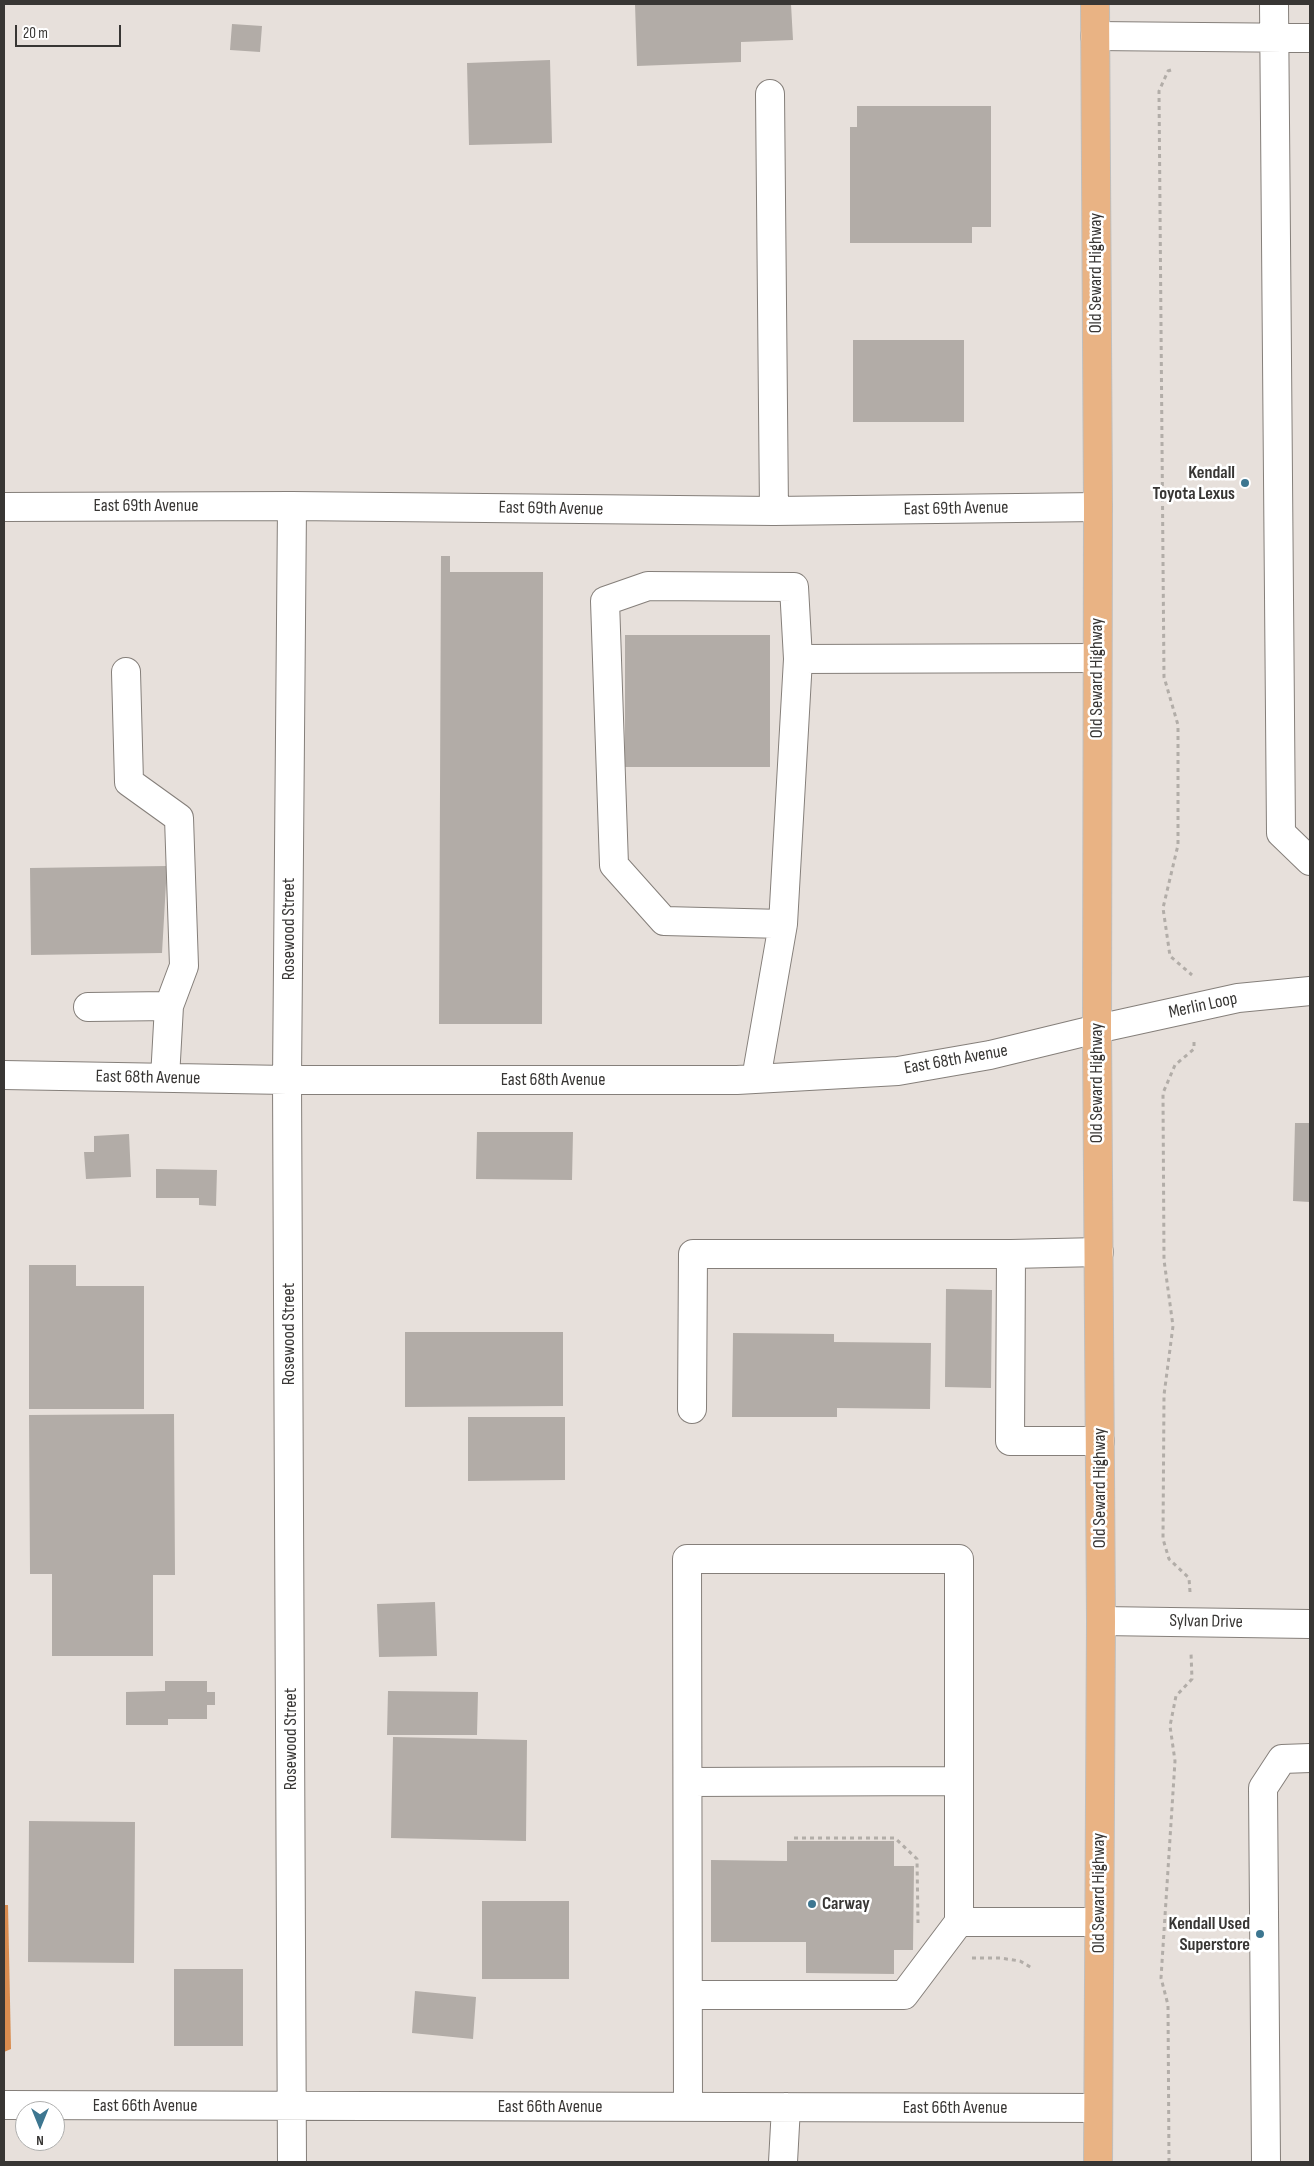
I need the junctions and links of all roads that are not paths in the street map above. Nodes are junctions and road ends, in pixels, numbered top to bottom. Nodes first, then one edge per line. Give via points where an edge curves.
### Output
1 (1095, 4) edge
2 (1274, 4) edge
3 (1095, 36) junction
4 (1274, 38) junction
5 (1310, 38) edge
6 (770, 94) dead end
7 (292, 506) junction
8 (4, 507) edge
9 (1098, 507) junction
10 (774, 511) junction
11 (1097, 658) junction
12 (798, 659) junction
13 (126, 672) dead end
14 (1310, 861) edge
15 (783, 924) junction
16 (1310, 991) edge
17 (169, 1006) junction
18 (88, 1007) dead end
19 (1097, 1029) junction
20 (4, 1075) edge
21 (165, 1078) junction
22 (756, 1079) junction
23 (287, 1080) junction
24 (1098, 1252) junction
25 (1011, 1254) junction
26 (692, 1410) dead end
27 (1100, 1441) junction
28 (1101, 1621) junction
29 (1310, 1624) edge
30 (1310, 1758) edge
31 (959, 1781) junction
32 (688, 1782) junction
33 (959, 1922) junction
34 (1099, 1922) junction
35 (688, 1995) junction
36 (4, 2105) edge
37 (293, 2106) junction
38 (688, 2107) junction
39 (786, 2107) junction
40 (1097, 2108) junction
41 (292, 2162) edge
42 (783, 2162) edge
43 (1098, 2162) edge
44 (1266, 2162) edge

1 - 3 main road, Old Seward Highway
2 - 4 street
3 - 4 street
3 - 9 main road, Old Seward Highway
4 - 5 street
4 - 14 street via 1281,833
6 - 10 street
7 - 8 street, East 69th Avenue
7 - 10 street, East 69th Avenue
7 - 23 street, Rosewood Street
9 - 10 street, East 69th Avenue
9 - 11 main road, Old Seward Highway
11 - 12 street
11 - 19 main road, Old Seward Highway
12 - 15 street
12 - 15 street via 794,587 648,586 605,601 614,865 664,921
13 - 17 street via 129,782 178,818 184,966
15 - 22 street
16 - 19 street, Merlin Loop via 1238,998
17 - 18 street
17 - 21 street
19 - 22 street, East 68th Avenue via 990,1055 898,1071
19 - 24 main road, Old Seward Highway
20 - 21 street, East 68th Avenue
21 - 23 street, East 68th Avenue
22 - 23 street, East 68th Avenue
23 - 37 street, Rosewood Street
24 - 25 street
24 - 27 main road, Old Seward Highway
25 - 26 street via 693,1254
25 - 27 street via 1010,1441
27 - 28 main road, Old Seward Highway
28 - 29 street, Sylvan Drive
28 - 34 main road, Old Seward Highway
30 - 44 street via 1282,1759 1263,1788
31 - 32 street
31 - 32 street via 959,1559 687,1559
31 - 33 street
32 - 35 street
33 - 34 street
33 - 35 street via 904,1995
34 - 40 main road, Old Seward Highway
35 - 38 street
36 - 37 street, East 66th Avenue
37 - 38 street, East 66th Avenue
37 - 41 street, Rosewood Street
38 - 39 street, East 66th Avenue
39 - 40 street, East 66th Avenue
39 - 42 street
40 - 43 main road, Old Seward Highway

